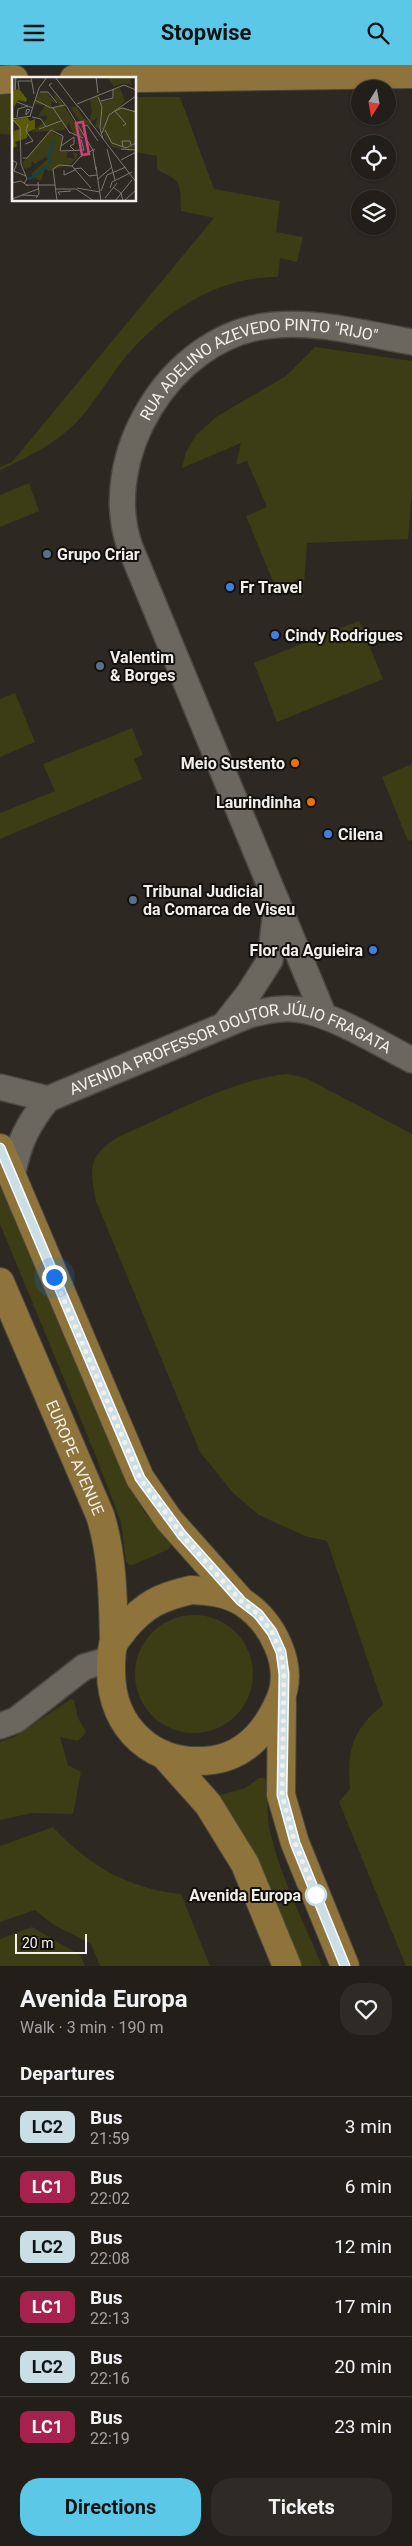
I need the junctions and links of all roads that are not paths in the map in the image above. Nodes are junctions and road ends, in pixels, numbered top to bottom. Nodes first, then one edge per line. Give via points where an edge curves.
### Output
1 (412, 74) edge
2 (136, 78) edge
3 (412, 342) edge
4 (277, 900) junction
5 (270, 960) junction
6 (286, 1009) junction
7 (324, 1017) junction
8 (223, 1026) junction
9 (412, 1060) edge
10 (0, 1087) edge
11 (48, 1099) junction
12 (0, 1148) edge
13 (12, 1176) junction
14 (0, 1282) edge
15 (241, 1601) junction
16 (112, 1651) junction
17 (282, 1695) junction
18 (0, 1726) edge
19 (165, 1756) junction
20 (287, 1966) edge
21 (345, 1966) edge

1 - 2 main road
3 - 4 street, RUA ADELINO AZEVEDO PINTO "RIJO" via 305,324 263,326 242,332 207,348 178,370 150,408 131,451 123,495 126,534
4 - 5 street
4 - 7 street, RUA ADELINO AZEVEDO PINTO "RIJO"
5 - 6 street via 272,985
5 - 8 street
6 - 7 street, AVENIDA PROFESSOR DOUTOR JÚLIO FRAGATA via 306,1010
6 - 8 street, AVENIDA PROFESSOR DOUTOR JÚLIO FRAGATA via 249,1015
7 - 9 street, AVENIDA PROFESSOR DOUTOR JÚLIO FRAGATA
8 - 11 street, AVENIDA PROFESSOR DOUTOR JÚLIO FRAGATA
10 - 11 street
11 - 13 street via 24,1133
12 - 13 main road
13 - 15 main road via 140,1478 169,1520
14 - 16 main road, EUROPE AVENUE via 105,1531 113,1590
15 - 16 main road via 216,1592 191,1590 166,1595 143,1609
15 - 17 main road via 258,1614 272,1632 281,1652
16 - 18 street via 84,1667 16,1720
16 - 19 main road via 111,1683 120,1714 140,1740
17 - 19 main road via 270,1723 250,1745 224,1758 194,1762
17 - 21 main road via 282,1795 295,1843
19 - 20 main road via 208,1804 244,1864

